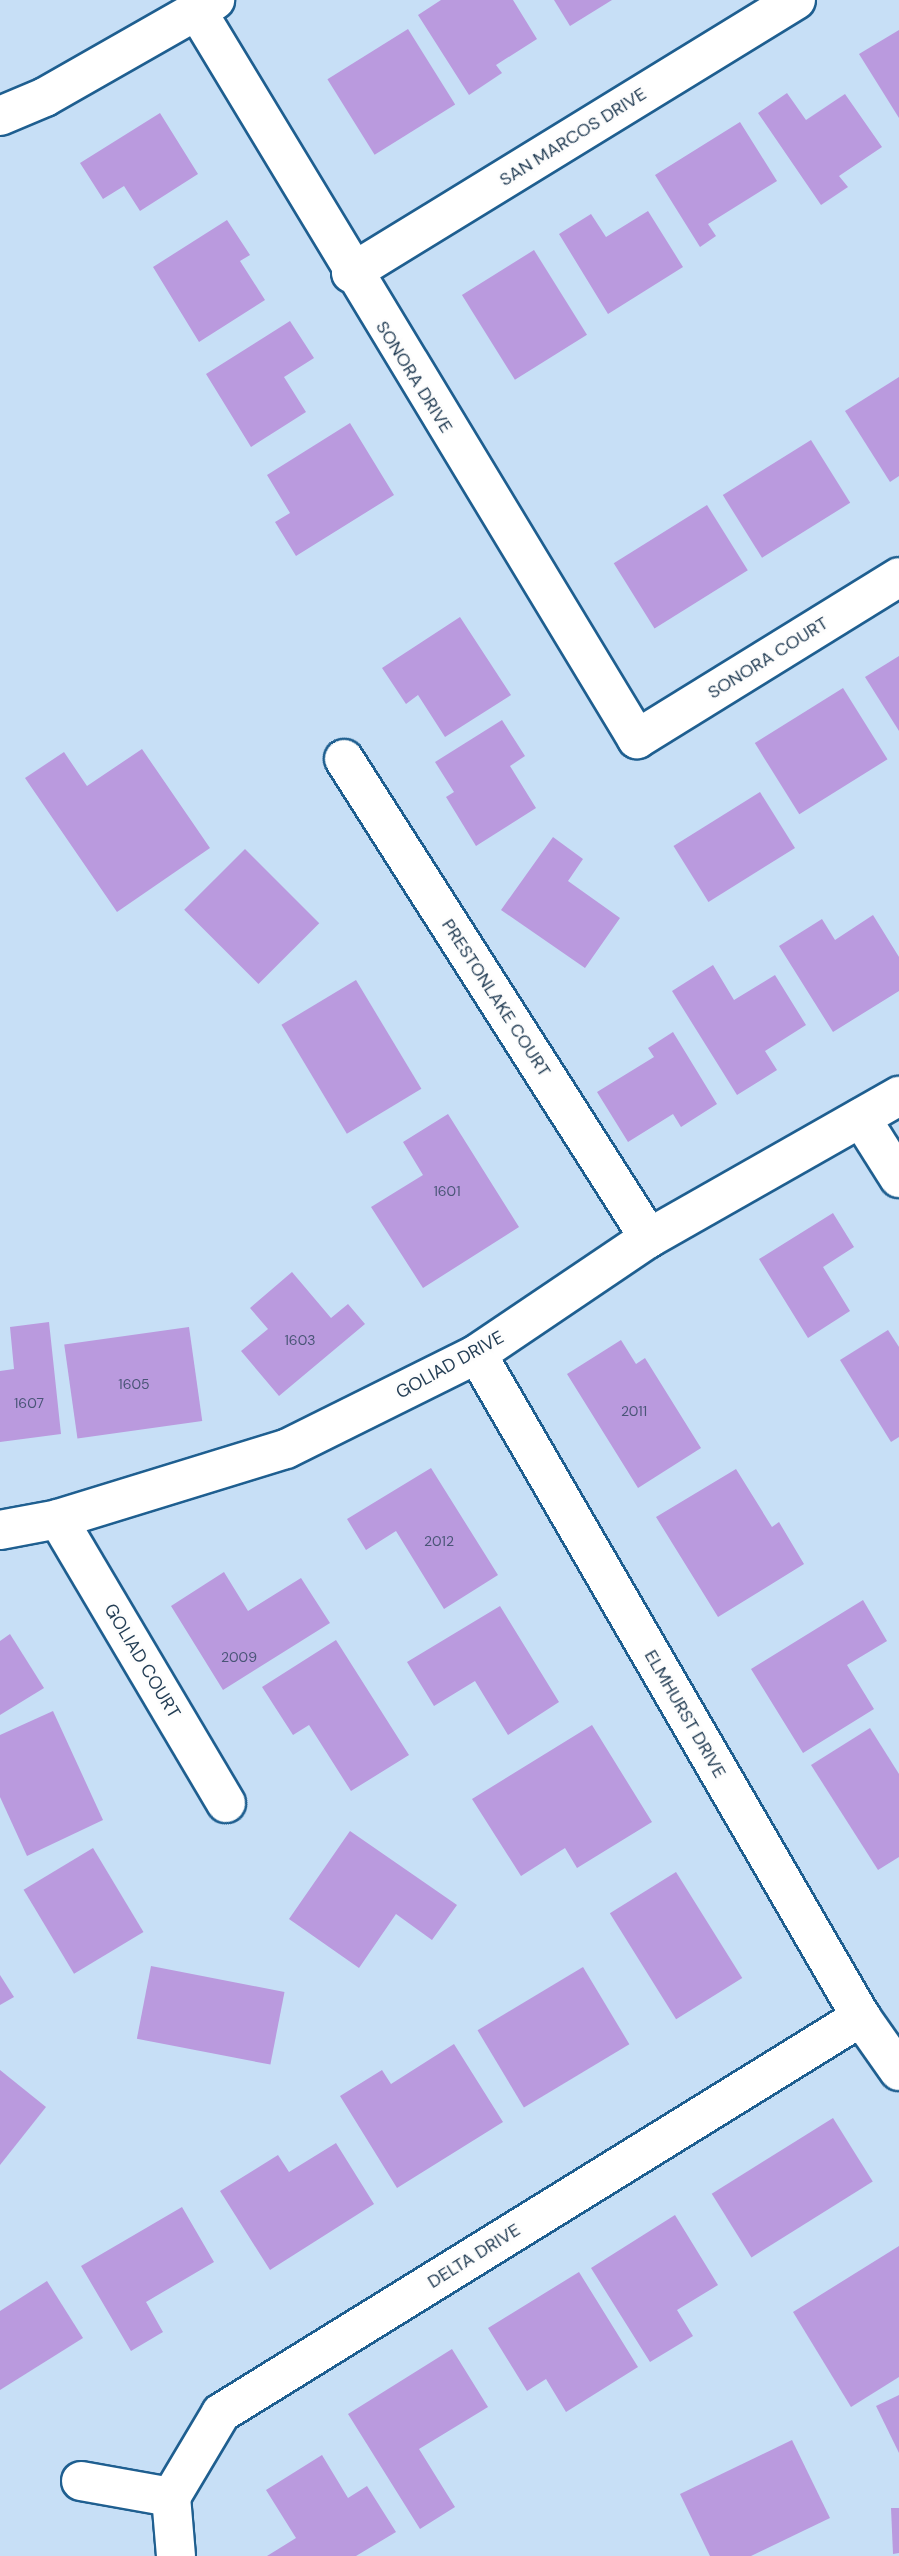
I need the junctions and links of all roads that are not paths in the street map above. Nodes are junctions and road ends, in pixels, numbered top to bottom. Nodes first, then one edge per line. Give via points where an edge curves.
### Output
1 (796, 0) edge
2 (206, 6) edge
3 (0, 116) edge
4 (351, 274) junction
5 (899, 577) edge
6 (637, 739) joint
7 (344, 759) dead end
8 (899, 1096) edge
9 (861, 1118) junction
10 (899, 1178) edge
11 (649, 1238) junction
12 (477, 1354) junction
13 (58, 1519) junction
14 (0, 1530) edge
15 (226, 1803) dead end
16 (861, 2017) junction
17 (899, 2071) edge
18 (81, 2481) dead end
19 (172, 2497) junction
20 (176, 2556) edge

1 - 4 street, SAN MARCOS DRIVE
2 - 3 street via 45,97
2 - 4 street, SONORA DRIVE
4 - 6 street, SONORA DRIVE
5 - 6 street, SONORA COURT
7 - 11 street, PRESTONLAKE COURT
8 - 9 street, GOLIAD DRIVE
9 - 10 street
9 - 11 street, GOLIAD DRIVE
11 - 12 street, GOLIAD DRIVE
12 - 13 street, GOLIAD DRIVE via 286,1449
12 - 16 street, ELMHURST DRIVE
13 - 14 street, GOLIAD DRIVE
13 - 15 street, GOLIAD COURT
16 - 17 street, ELMHURST DRIVE
16 - 19 street, DELTA DRIVE via 221,2413
18 - 19 street
19 - 20 street

